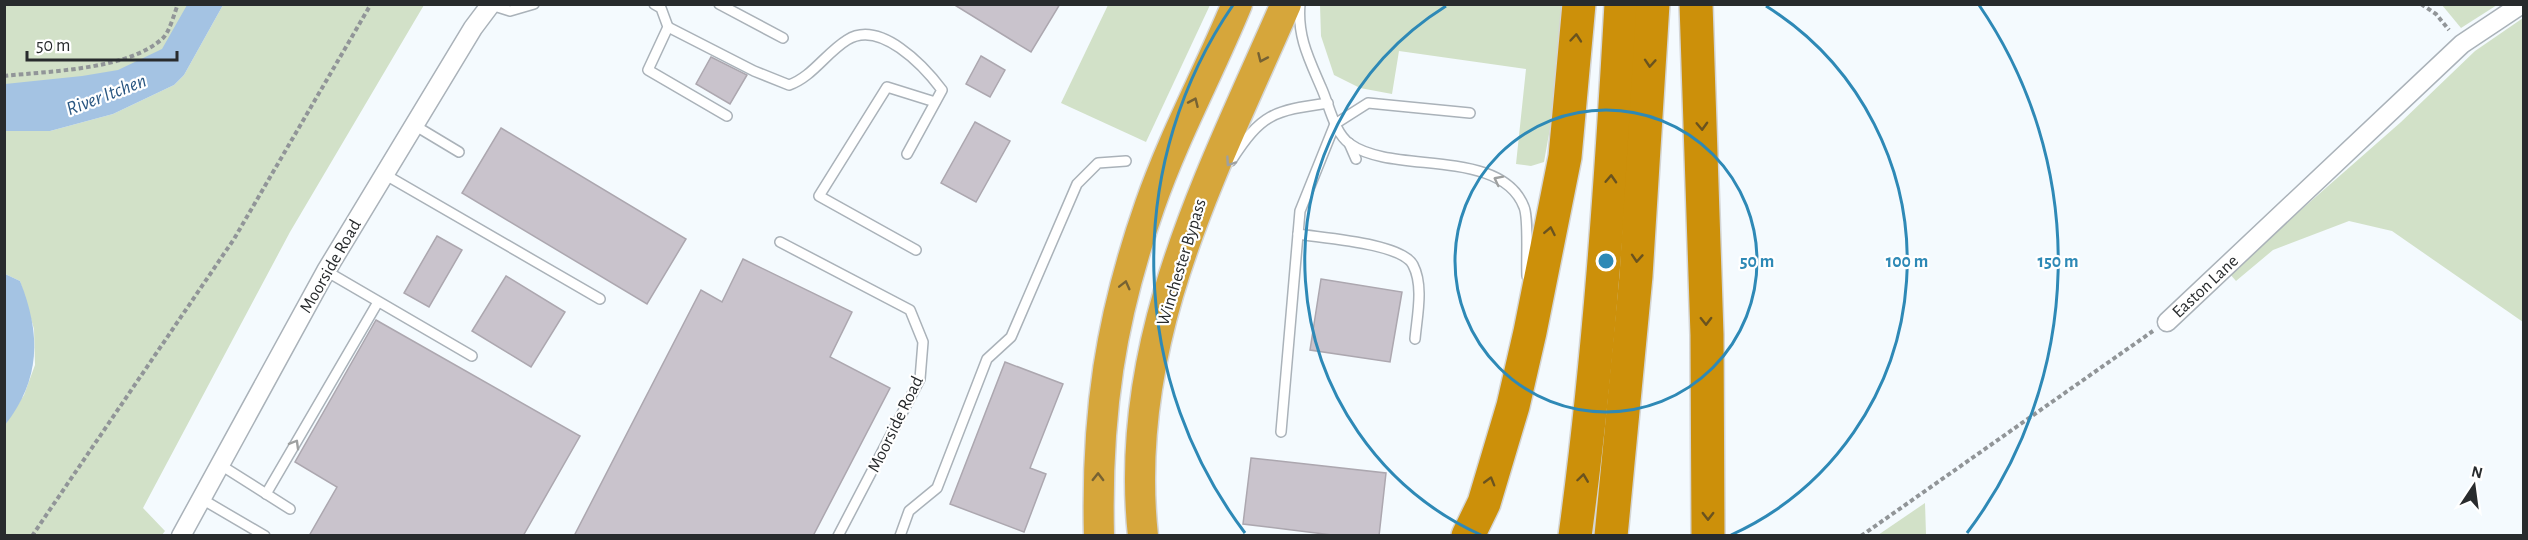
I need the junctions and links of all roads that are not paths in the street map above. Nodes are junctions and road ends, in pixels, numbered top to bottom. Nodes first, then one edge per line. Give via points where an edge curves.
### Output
1 (534, 4) edge
2 (654, 4) edge
3 (718, 4) edge
4 (1237, 4) edge
5 (1286, 4) edge
6 (1300, 4) edge
7 (1579, 4) edge
8 (1621, 4) edge
9 (1653, 4) edge
10 (1696, 4) edge
11 (2522, 4) edge
12 (491, 5) edge
13 (668, 27) junction
14 (783, 38) dead end
15 (935, 102) junction
16 (1328, 102) junction
17 (1470, 113) dead end
18 (727, 116) dead end
19 (1335, 124) junction
20 (414, 125) junction
21 (1348, 143) junction
22 (459, 152) dead end
23 (908, 154) dead end
24 (1356, 159) dead end
25 (1126, 161) dead end
26 (384, 174) junction
27 (1190, 223) junction
28 (1298, 234) junction
29 (780, 242) dead end
30 (916, 250) dead end
31 (326, 271) junction
32 (600, 299) dead end
33 (378, 302) junction
34 (2167, 322) road end
35 (1530, 332) junction
36 (1415, 339) dead end
37 (471, 356) dead end
38 (1281, 432) dead end
39 (219, 464) junction
40 (266, 494) junction
41 (200, 498) junction
42 (290, 509) dead end
43 (181, 536) edge
44 (265, 536) edge
45 (838, 536) edge
46 (900, 536) edge
47 (1099, 536) edge
48 (1143, 536) edge
49 (1468, 536) edge
50 (1575, 536) edge
51 (1611, 536) edge
52 (1708, 536) edge

1 - 12 lane via 510,10
2 - 13 lane via 661,8
3 - 14 lane
47 -> 4 highway via 1101,415 1110,343 1154,194
5 -> 27 highway, Winchester Bypass
6 - 16 lane via 1301,42
35 -> 7 highway via 1565,157
50 -> 8 highway via 1607,237
9 -> 51 highway via 1636,276
10 -> 52 highway via 1706,299
11 - 34 street, Easton Lane via 2462,44
12 - 20 street, Moorside Road
13 - 15 lane via 789,85 801,81 849,38 870,36 894,42 928,71 942,90
13 - 18 lane via 648,70
15 - 23 lane
15 - 30 lane via 886,87 819,196
16 - 19 lane
16 -> 27 lane via 1284,109 1257,125
17 - 19 lane via 1368,103
19 - 21 lane
19 - 28 lane via 1300,210
20 - 22 lane
20 - 26 street, Moorside Road
21 - 24 lane
35 -> 21 lane via 1524,207 1504,181 1468,168 1370,153
25 - 46 lane via 1098,163 1077,184 1011,337 987,360 937,488 909,511
26 - 31 street, Moorside Road
26 - 32 lane
27 - 48 highway, Winchester Bypass via 1147,382 1140,432
28 - 36 lane via 1389,249 1413,263 1419,289
28 - 38 lane
29 - 45 lane, Moorside Road via 910,310 923,342 921,379
31 - 33 lane
31 - 39 street, Moorside Road
33 - 37 lane
40 -> 33 lane
49 -> 35 highway via 1484,503
39 - 40 lane
39 - 41 street, Moorside Road
40 - 42 lane
41 - 43 street, Moorside Road
41 - 44 lane

